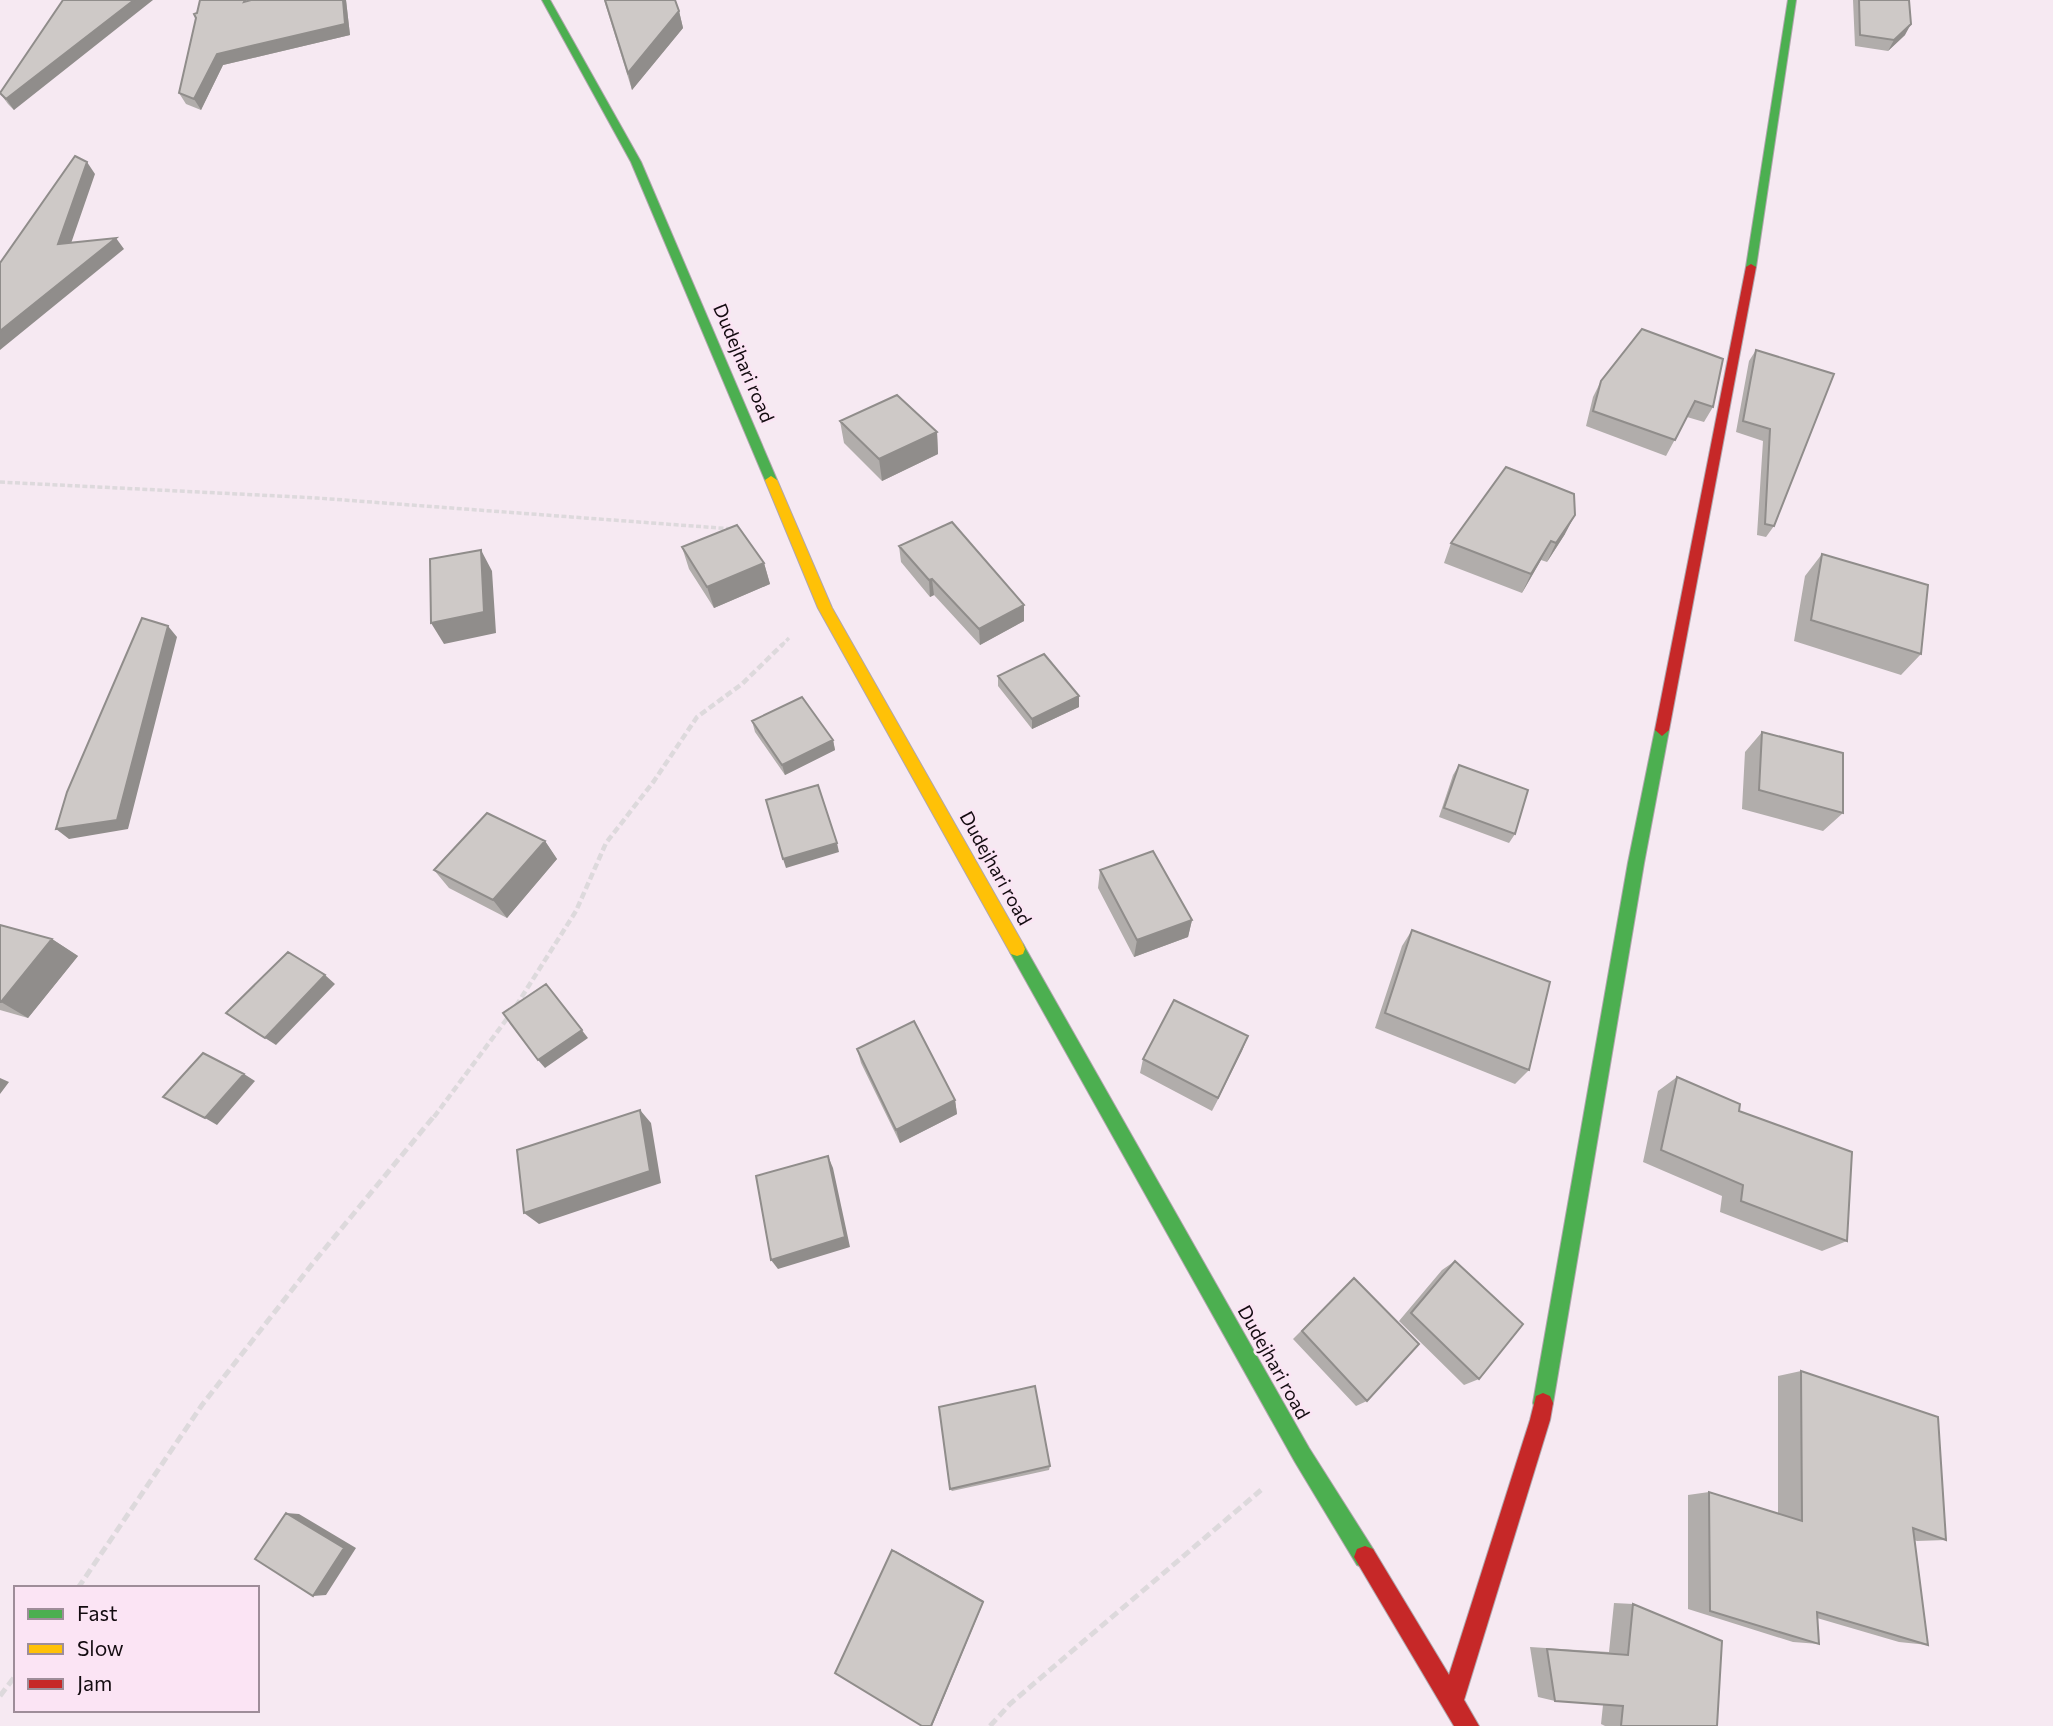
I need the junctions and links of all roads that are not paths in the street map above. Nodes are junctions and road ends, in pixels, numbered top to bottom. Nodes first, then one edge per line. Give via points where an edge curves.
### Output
1 (546, 0) edge
2 (1792, 0) edge
3 (1453, 1700) junction
4 (1466, 1726) edge

1 - 3 street, Dudejhari road via 636,162 825,608 1302,1455
2 - 3 street via 1760,221 1636,863 1540,1420
3 - 4 street, Dudejhari road

